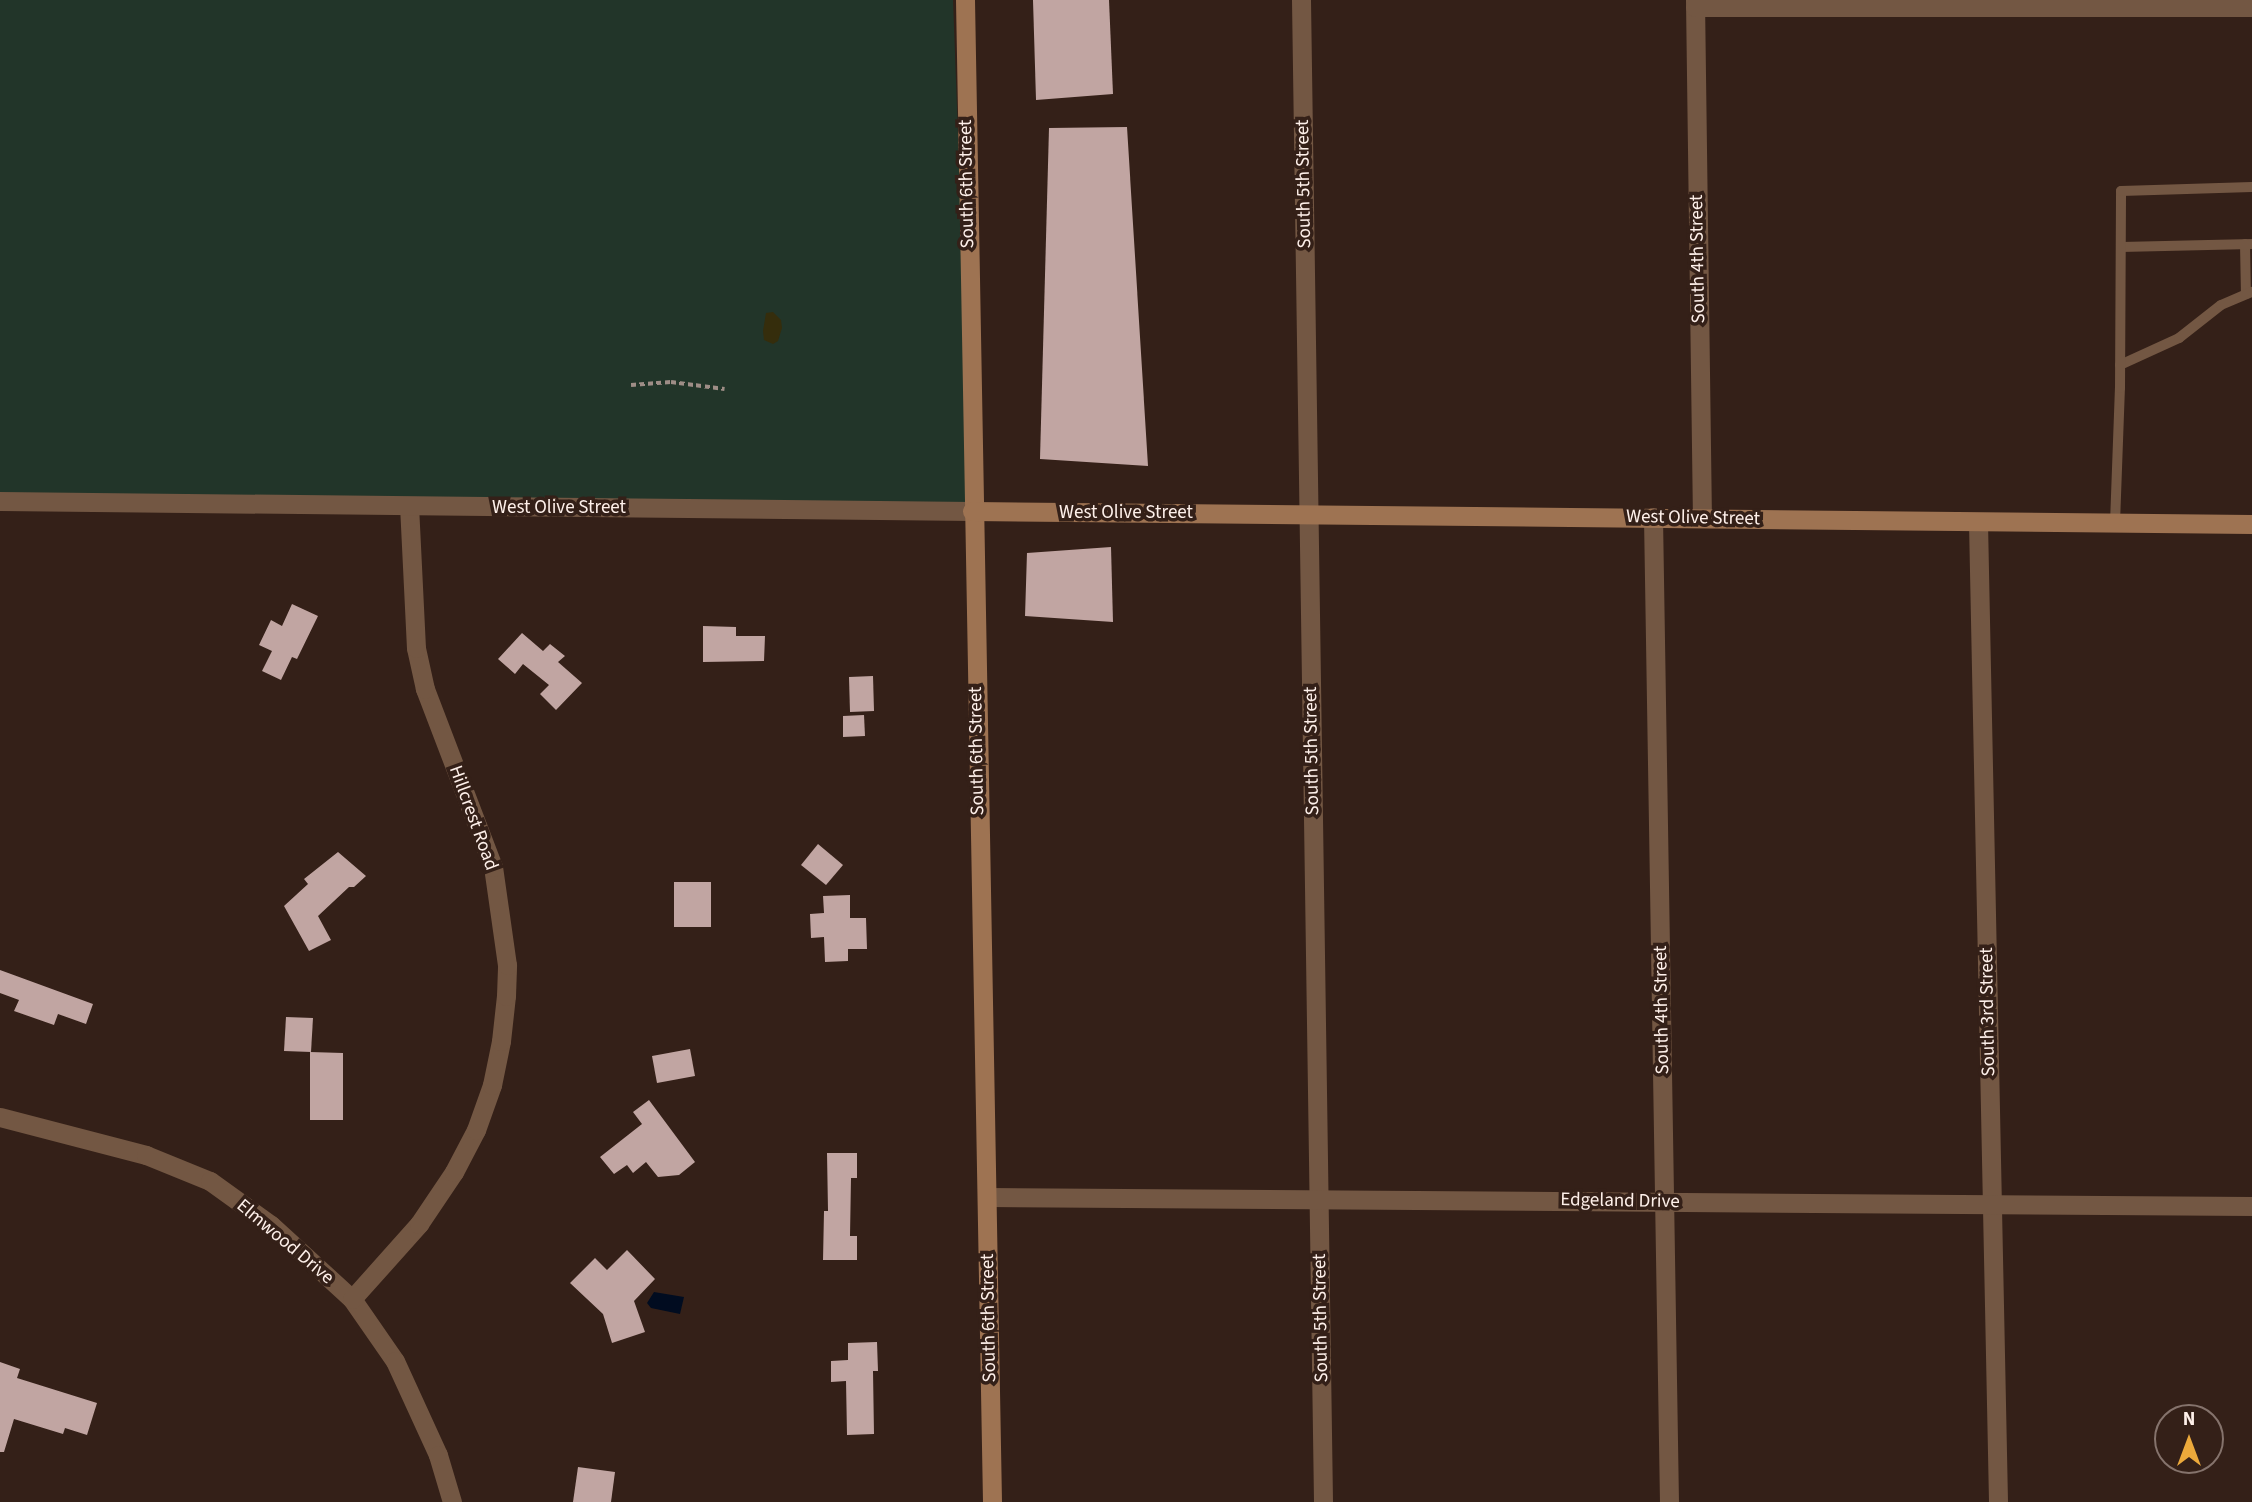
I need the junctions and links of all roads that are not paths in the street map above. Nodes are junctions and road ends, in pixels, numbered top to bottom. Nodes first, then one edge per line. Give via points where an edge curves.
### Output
1 (965, 0) edge
2 (1301, 0) edge
3 (1695, 3) edge
4 (2100, 3) edge
5 (2207, 3) edge
6 (2252, 7) edge
7 (2252, 187) edge
8 (2248, 244) edge
9 (2121, 247) junction
10 (2249, 293) edge
11 (2120, 365) junction
12 (0, 501) edge
13 (409, 507) junction
14 (972, 511) junction
15 (1309, 514) junction
16 (1653, 517) junction
17 (1702, 518) junction
18 (1978, 522) junction
19 (2115, 523) junction
20 (2252, 524) edge
21 (0, 1117) edge
22 (988, 1197) junction
23 (1319, 1198) junction
24 (1665, 1202) junction
25 (1992, 1203) junction
26 (2252, 1206) edge
27 (352, 1298) junction
28 (452, 1502) edge
29 (992, 1502) edge
30 (1323, 1502) edge
31 (1669, 1502) edge
32 (1998, 1502) edge

1 - 14 main road, South 6th Street
2 - 15 street, South 5th Street
3 - 4 street
3 - 17 street, South 4th Street
4 - 5 street
5 - 6 street
7 - 9 lane via 2121,191
8 - 9 lane
8 - 10 lane
9 - 11 lane
10 - 11 lane via 2221,305 2179,338
11 - 19 lane
12 - 13 street, West Olive Street
13 - 14 street, West Olive Street
13 - 27 street, Hillcrest Road via 416,648 425,689 493,867 507,965 506,996 494,1074 476,1130 419,1224
14 - 15 main road, West Olive Street
14 - 22 main road, South 6th Street
15 - 16 main road, West Olive Street
15 - 23 street, South 5th Street
16 - 17 main road, West Olive Street
16 - 24 street, South 4th Street
17 - 18 main road, West Olive Street
18 - 19 main road, West Olive Street
18 - 25 street, South 3rd Street
19 - 20 main road, West Olive Street
21 - 27 street, Elmwood Drive via 146,1155 210,1181 271,1226
22 - 23 street, Edgeland Drive
22 - 29 main road, South 6th Street
23 - 24 street, Edgeland Drive
23 - 30 street, South 5th Street
24 - 25 street, Edgeland Drive
24 - 31 street, South 4th Street
25 - 26 street, Edgeland Drive
25 - 32 street, South 3rd Street
27 - 28 street, Elmwood Drive via 395,1361 418,1407

